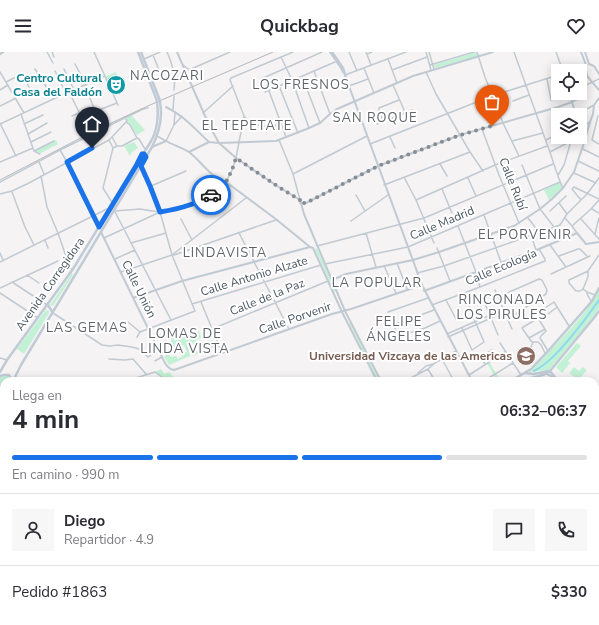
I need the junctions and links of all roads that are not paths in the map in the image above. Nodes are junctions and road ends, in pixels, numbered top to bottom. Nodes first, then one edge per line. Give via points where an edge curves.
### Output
1 (3, 52) edge
2 (47, 52) edge
3 (52, 52) edge
4 (94, 52) edge
5 (138, 52) edge
6 (141, 52) edge
7 (160, 52) edge
8 (167, 52) edge
9 (177, 52) edge
10 (230, 52) edge
11 (293, 52) edge
12 (322, 52) edge
13 (331, 52) edge
14 (349, 52) edge
15 (372, 52) edge
16 (406, 52) edge
17 (427, 52) edge
18 (476, 52) edge
19 (493, 52) edge
20 (514, 52) edge
21 (556, 52) edge
22 (581, 52) edge
23 (585, 52) edge
24 (366, 53) edge
25 (0, 54) edge
26 (153, 55) junction
27 (54, 57) dead end
28 (282, 57) junction
29 (427, 57) junction
30 (478, 57) junction
31 (144, 59) junction
32 (388, 59) junction
33 (335, 62) dead end
34 (53, 63) dead end
35 (75, 64) dead end
36 (432, 64) junction
37 (560, 64) edge
38 (183, 65) junction
39 (371, 65) junction
40 (430, 65) junction
41 (588, 65) junction
42 (286, 68) junction
43 (364, 68) junction
44 (35, 69) dead end
45 (64, 69) dead end
46 (434, 69) junction
47 (159, 70) dead end
48 (356, 70) junction
49 (392, 70) junction
50 (431, 70) junction
51 (54, 71) dead end
52 (314, 71) junction
53 (425, 72) junction
54 (0, 73) edge
55 (599, 74) edge
56 (105, 76) junction
57 (302, 76) junction
58 (345, 77) junction
59 (551, 78) edge
60 (261, 79) dead end
61 (368, 79) junction
62 (547, 79) junction
63 (599, 79) edge
64 (292, 80) junction
65 (6, 82) junction
66 (593, 82) junction
67 (397, 83) junction
68 (392, 84) junction
69 (8, 85) junction
70 (85, 85) junction
71 (525, 85) junction
72 (587, 85) edge
73 (233, 86) junction
74 (279, 86) junction
75 (349, 86) junction
76 (29, 87) dead end
77 (0, 90) edge
78 (74, 90) junction
79 (174, 90) dead end
80 (599, 90) edge
81 (269, 91) junction
82 (69, 92) junction
83 (265, 92) dead end
84 (66, 93) junction
85 (374, 93) junction
86 (529, 95) junction
87 (157, 96) junction
88 (174, 96) dead end
89 (492, 96) junction
90 (16, 98) junction
91 (599, 98) edge
92 (54, 99) junction
93 (399, 100) junction
94 (551, 100) edge
95 (576, 100) edge
96 (354, 101) junction
97 (513, 101) dead end
98 (572, 102) junction
99 (117, 103) junction
100 (159, 103) junction
101 (118, 105) dead end
102 (594, 105) junction
103 (0, 106) edge
104 (166, 107) dead end
105 (148, 108) dead end
106 (573, 108) edge
107 (587, 109) edge
108 (412, 110) dead end
109 (96, 111) junction
110 (174, 111) junction
111 (24, 112) junction
112 (405, 112) junction
113 (79, 113) junction
114 (203, 113) junction
115 (448, 113) junction
116 (21, 114) junction
117 (330, 114) junction
118 (536, 114) junction
119 (43, 115) dead end
120 (72, 116) dead end
121 (182, 116) junction
122 (244, 116) junction
123 (598, 116) edge
124 (125, 117) junction
125 (383, 121) junction
126 (126, 122) junction
127 (590, 122) junction
128 (597, 122) junction
129 (47, 123) dead end
130 (100, 123) dead end
131 (320, 123) junction
132 (502, 123) junction
133 (0, 124) edge
134 (24, 124) junction
135 (281, 124) junction
136 (376, 124) dead end
137 (587, 124) edge
138 (599, 124) edge
139 (174, 125) junction
140 (86, 126) dead end
141 (309, 128) junction
142 (482, 128) junction
143 (51, 132) dead end
144 (298, 133) junction
145 (543, 133) junction
146 (28, 134) junction
147 (460, 135) junction
148 (157, 136) junction
149 (367, 136) junction
150 (389, 136) junction
151 (112, 137) junction
152 (286, 137) junction
153 (137, 138) junction
154 (551, 138) edge
155 (54, 140) dead end
156 (109, 140) junction
157 (217, 140) junction
158 (279, 140) junction
159 (546, 140) junction
160 (166, 141) junction
161 (512, 141) junction
162 (31, 142) junction
163 (209, 142) junction
164 (212, 142) junction
165 (238, 142) junction
166 (219, 143) junction
167 (370, 144) junction
168 (565, 144) edge
169 (570, 144) edge
170 (599, 144) edge
171 (117, 146) junction
172 (548, 146) junction
173 (152, 147) junction
174 (33, 148) junction
175 (113, 148) junction
176 (395, 148) dead end
177 (145, 149) junction
178 (582, 149) junction
179 (60, 150) junction
180 (34, 151) junction
181 (189, 152) junction
182 (470, 152) junction
183 (550, 152) junction
184 (40, 154) dead end
185 (142, 154) junction
186 (16, 156) junction
187 (519, 156) junction
188 (146, 157) junction
189 (599, 157) edge
190 (236, 158) junction
191 (578, 161) junction
192 (0, 162) edge
193 (39, 162) junction
194 (67, 162) junction
195 (440, 164) junction
196 (553, 164) junction
197 (495, 165) junction
198 (522, 165) dead end
199 (141, 166) junction
200 (378, 166) junction
201 (186, 171) dead end
202 (483, 171) junction
203 (599, 171) edge
204 (574, 172) junction
205 (44, 174) junction
206 (293, 174) junction
207 (526, 175) junction
208 (41, 176) junction
209 (447, 176) dead end
210 (558, 176) junction
211 (404, 177) junction
212 (468, 178) junction
213 (599, 178) edge
214 (0, 182) edge
215 (226, 182) junction
216 (560, 182) junction
217 (596, 183) junction
218 (384, 185) junction
219 (503, 185) junction
220 (150, 186) junction
221 (442, 188) junction
222 (563, 188) junction
223 (12, 191) junction
224 (0, 194) edge
225 (534, 194) junction
226 (587, 194) junction
227 (388, 195) junction
228 (356, 196) dead end
229 (476, 196) junction
230 (566, 196) dead end
231 (246, 198) junction
232 (599, 199) edge
233 (416, 200) junction
234 (581, 200) junction
235 (300, 201) junction
236 (511, 203) junction
237 (559, 203) junction
238 (113, 204) junction
239 (450, 207) junction
240 (107, 209) dead end
241 (540, 209) junction
242 (591, 209) junction
243 (115, 211) junction
244 (365, 211) junction
245 (160, 212) junction
246 (452, 212) dead end
247 (550, 212) dead end
248 (599, 213) edge
249 (567, 214) junction
250 (484, 215) junction
251 (94, 216) junction
252 (424, 218) junction
253 (528, 218) junction
254 (565, 218) junction
255 (599, 218) edge
256 (181, 219) dead end
257 (581, 219) junction
258 (277, 220) junction
259 (351, 221) dead end
260 (519, 223) junction
261 (400, 224) junction
262 (458, 226) junction
263 (572, 226) junction
264 (99, 227) junction
265 (554, 227) junction
266 (124, 229) junction
267 (100, 232) junction
268 (539, 232) junction
269 (58, 233) junction
270 (166, 233) junction
271 (239, 233) junction
272 (366, 233) junction
273 (577, 233) junction
274 (491, 234) junction
275 (595, 234) junction
276 (531, 235) junction
277 (432, 237) junction
278 (104, 238) junction
279 (45, 240) junction
280 (192, 240) junction
281 (599, 240) edge
282 (131, 243) junction
283 (434, 243) dead end
284 (465, 243) junction
285 (586, 244) junction
286 (34, 245) junction
287 (550, 245) junction
288 (317, 246) junction
289 (310, 247) junction
290 (408, 247) junction
291 (48, 248) dead end
292 (313, 248) junction
293 (437, 248) dead end
294 (496, 248) junction
295 (588, 248) dead end
296 (537, 249) junction
297 (135, 250) junction
298 (439, 252) junction
299 (0, 253) edge
300 (172, 255) junction
301 (373, 255) junction
302 (599, 255) edge
303 (559, 256) junction
304 (470, 257) junction
305 (114, 259) junction
306 (3, 260) junction
307 (413, 260) junction
308 (58, 261) dead end
309 (254, 261) junction
310 (0, 262) edge
311 (502, 262) junction
312 (397, 263) junction
313 (325, 264) junction
314 (143, 265) junction
315 (321, 266) junction
316 (384, 266) junction
317 (444, 266) junction
318 (376, 267) junction
319 (566, 267) junction
320 (73, 270) junction
321 (588, 271) junction
322 (121, 272) junction
323 (476, 272) junction
324 (418, 273) junction
325 (551, 274) dead end
326 (27, 275) junction
327 (332, 280) junction
328 (182, 281) junction
329 (328, 281) junction
330 (450, 281) junction
331 (12, 282) junction
332 (265, 282) junction
333 (40, 283) dead end
334 (422, 285) junction
335 (480, 287) junction
336 (0, 288) edge
337 (599, 288) edge
338 (583, 289) junction
339 (156, 290) junction
340 (408, 290) junction
341 (495, 290) dead end
342 (337, 291) junction
343 (424, 291) junction
344 (334, 292) junction
345 (587, 292) junction
346 (0, 293) edge
347 (396, 294) junction
348 (595, 295) junction
349 (498, 297) junction
350 (133, 298) junction
351 (428, 298) junction
352 (446, 300) junction
353 (484, 301) dead end
354 (592, 301) junction
355 (200, 302) junction
356 (275, 303) junction
357 (192, 304) junction
358 (48, 305) junction
359 (432, 305) junction
360 (469, 307) dead end
361 (545, 308) dead end
362 (557, 308) junction
363 (434, 310) junction
364 (344, 311) junction
365 (504, 311) junction
366 (599, 311) edge
367 (388, 312) dead end
368 (52, 313) junction
369 (548, 314) dead end
370 (490, 317) junction
371 (38, 318) junction
372 (456, 319) dead end
373 (508, 319) junction
374 (171, 320) junction
375 (440, 320) junction
376 (128, 322) dead end
377 (476, 323) junction
378 (148, 328) junction
379 (570, 328) junction
380 (212, 329) junction
381 (462, 329) junction
382 (512, 329) dead end
383 (545, 329) junction
384 (290, 330) junction
385 (140, 332) junction
386 (448, 335) junction
387 (498, 335) dead end
388 (137, 337) dead end
389 (530, 338) junction
390 (533, 342) junction
391 (500, 343) dead end
392 (542, 344) junction
393 (531, 347) dead end
394 (144, 348) dead end
395 (139, 349) junction
396 (492, 350) dead end
397 (456, 351) junction
398 (548, 351) junction
399 (505, 352) junction
400 (222, 353) junction
401 (486, 354) junction
402 (546, 354) junction
403 (151, 355) dead end
404 (162, 357) junction
405 (0, 358) edge
406 (109, 358) dead end
407 (481, 358) junction
408 (442, 359) junction
409 (7, 360) junction
410 (155, 361) dead end
411 (490, 361) junction
412 (475, 362) dead end
413 (435, 363) junction
414 (513, 363) junction
415 (485, 364) junction
416 (428, 369) junction
417 (174, 370) joint
418 (550, 371) junction
419 (0, 372) edge
420 (524, 373) junction
421 (146, 374) junction
422 (547, 374) junction
423 (468, 375) joint
424 (521, 375) junction
425 (0, 376) edge
426 (414, 376) joint
427 (10, 377) edge
428 (15, 377) edge
429 (138, 377) edge
430 (162, 377) edge
431 (375, 377) edge
432 (379, 377) edge
433 (433, 377) edge
434 (452, 377) edge
435 (490, 377) edge
436 (518, 377) edge
437 (535, 377) edge
438 (552, 377) edge
439 (555, 377) edge

1 - 25 main road
2 - 34 street
3 - 27 street
4 - 56 street
5 - 87 main road, Avenida Corregidora
6 - 31 main road, Avenida Corregidora
7 - 26 street
8 - 79 street via 174,72
9 - 38 street
10 - 38 street via 191,69
11 - 28 street
12 - 42 street
13 - 58 main road via 343,68
14 - 48 street
15 - 24 street
16 - 32 street
17 - 29 street
17 - 36 street
18 - 30 street
18 - 36 street
19 - 30 street
20 - 71 street
21 - 37 street
22 - 41 street
23 - 41 street
24 - 39 street
26 - 31 street
26 - 47 street
28 - 42 street
28 - 73 street via 230,79
29 - 40 street
29 - 49 street
30 - 46 street
30 - 89 street
31 - 87 main road, Avenida Corregidora
32 - 39 street
32 - 49 street
33 - 52 street
35 - 70 street
36 - 40 street
36 - 46 street
38 - 114 street
39 - 43 street
40 - 50 street
41 - 55 street via 594,66
41 - 66 street via 586,70
42 - 60 street
42 - 64 street
43 - 48 street
43 - 61 street
44 - 92 street
45 - 78 street
46 - 50 street
48 - 58 street
49 - 67 street
50 - 53 street
51 - 84 street
52 - 57 street
52 - 117 street
53 - 67 street
53 - 115 street
54 - 65 street
56 - 70 street
56 - 99 street
57 - 64 street
57 - 131 street
58 - 75 street
59 - 62 street
61 - 75 street
61 - 85 street
62 - 71 street
62 - 94 street
63 - 66 street
64 - 74 street
64 - 141 street
65 - 69 street
65 - 76 street via 22,74
66 - 72 street
66 - 80 street
67 - 68 street
68 - 85 street
68 - 93 street
69 - 77 street
69 - 90 street
70 - 78 street
70 - 109 street
71 - 86 street
71 - 89 street
73 - 114 street
73 - 122 street
74 - 81 street
74 - 144 street
75 - 96 street
78 - 82 street
81 - 83 street
81 - 135 street
82 - 84 street
82 - 113 street
84 - 92 street
85 - 96 street
86 - 97 street
86 - 118 street
87 - 100 main road, Avenida Corregidora, bridge
88 - 110 street
89 - 115 street
89 - 132 street
90 - 103 street
90 - 111 street
91 - 102 street
92 - 111 street
93 - 112 street
93 - 125 street via 379,108
95 - 98 street
96 - 117 street
96 - 149 street
98 - 106 street
98 - 118 street
99 - 101 street
99 - 109 street
100 - 148 main road, Avenida Corregidora via 162,112
100 - 177 main road, Avenida Corregidora via 155,130
102 - 107 street
102 - 127 street
104 - 110 street
105 - 124 street
108 - 112 street
109 - 130 street
110 - 121 street
110 - 139 street
111 - 116 street
112 - 125 street
113 - 120 street
113 - 140 street
114 - 157 street
115 - 147 street
115 - 150 street
116 - 133 street
116 - 134 street
117 - 131 street
118 - 132 street
118 - 145 street
119 - 134 street
121 - 139 street
121 - 163 street
122 - 135 street via 250,122 259,125
122 - 165 street
123 - 128 street
124 - 126 street
124 - 179 street
125 - 136 street
126 - 151 street
126 - 153 street
127 - 137 street
127 - 178 street
128 - 138 street
128 - 170 street via 592,140
129 - 146 street
131 - 141 street
132 - 142 street
132 - 161 street
133 - 186 street
134 - 146 street
135 - 152 street
139 - 160 street
141 - 144 street
142 - 147 street
142 - 197 street, Calle Rubí
143 - 162 street
144 - 152 street
145 - 159 street
145 - 161 street
146 - 162 street
147 - 182 street
147 - 200 street
148 - 160 street
148 - 173 main road, Avenida Corregidora
149 - 167 street
149 - 206 street
150 - 167 street
150 - 176 street
151 - 156 street
151 - 171 street
152 - 158 street
153 - 171 street
153 - 177 street
154 - 159 street
155 - 180 street
156 - 175 street
156 - 194 street
157 - 164 street
157 - 166 street
158 - 165 street
158 - 206 street
159 - 172 street
160 - 173 street
160 - 181 street
161 - 187 street
162 - 174 street
163 - 164 street
163 - 181 street
164 - 166 street
165 - 166 street
165 - 190 street
166 - 190 street
167 - 200 street
168 - 183 street
169 - 210 street
171 - 175 street
172 - 183 street
172 - 187 street
173 - 188 main road, Avenida Corregidora
174 - 180 street
174 - 186 street
175 - 238 street via 103,188
177 - 185 main road, Avenida Corregidora
178 - 189 street
178 - 191 street
179 - 193 street
179 - 194 street
180 - 184 street
181 - 215 street via 208,170
182 - 195 street
182 - 202 street
183 - 196 street
185 - 188 main road
185 - 238 main road, Avenida Corregidora
186 - 192 street
187 - 197 street
188 - 199 main road, Avenida Corregidora
190 - 215 street
190 - 235 street
191 - 203 street
191 - 204 street
193 - 205 street
193 - 214 street
194 - 205 street
194 - 251 street
195 - 209 street
195 - 211 street
196 - 207 street
196 - 210 street
197 - 202 street
197 - 219 street, Calle Rubí
198 - 207 street
199 - 220 street
199 - 243 main road, Avenida Corregidora
200 - 218 street
200 - 235 street via 306,203
201 - 220 street
202 - 212 street
204 - 217 street
204 - 222 street
205 - 208 street
206 - 235 street
207 - 219 street
207 - 225 street
208 - 223 street
208 - 269 street via 47,207
210 - 216 street
211 - 218 street
211 - 233 street
212 - 221 street
212 - 229 street
213 - 217 street
215 - 231 street
215 - 245 street via 206,199
216 - 222 street
216 - 225 street, Calle Madrid
217 - 226 street
218 - 227 street
219 - 229 street
219 - 236 street, Calle Rubí
220 - 245 street
221 - 233 street
221 - 239 street
222 - 241 street
223 - 224 street
223 - 286 street
225 - 236 street, Calle Madrid
225 - 241 street
226 - 232 street
226 - 234 street
226 - 234 street via 572,188
227 - 244 street
227 - 261 street
228 - 244 street
229 - 239 street
230 - 237 street
231 - 258 street
231 - 280 street
232 - 242 street
233 - 252 street
234 - 249 street
235 - 288 street
236 - 250 street, Calle Madrid
236 - 260 street, Calle Rubí
237 - 247 street
237 - 249 street
238 - 264 main road, Avenida Corregidora
239 - 246 street
239 - 252 street
240 - 251 street
241 - 253 street
241 - 265 street
242 - 248 street
242 - 257 street
243 - 245 street via 140,209
243 - 266 street
243 - 267 main road, Avenida Corregidora
244 - 259 street
245 - 266 street
245 - 270 street
249 - 254 street
250 - 262 street, Calle Madrid
250 - 274 street
251 - 264 street
251 - 269 street
252 - 261 street
252 - 277 street
253 - 260 street
253 - 268 street
254 - 263 street
254 - 265 street via 560,225
255 - 275 street
256 - 280 street
257 - 263 street
257 - 275 street
258 - 271 street
258 - 289 street
260 - 274 street
261 - 272 street
261 - 290 street
262 - 277 street, Calle Madrid
262 - 284 street
263 - 273 street
264 - 320 main road, Avenida Corregidora
265 - 268 street
266 - 278 street
266 - 282 street
267 - 278 street, Calle Unión
267 - 368 main road, Avenida Corregidora
268 - 276 street
269 - 279 street
269 - 320 street via 70,268
270 - 282 street
270 - 300 street
271 - 300 street
271 - 309 street
272 - 288 street
272 - 301 street
273 - 285 street
273 - 287 street
274 - 284 street
274 - 294 street
275 - 281 street
276 - 294 street
276 - 296 street
277 - 283 street
277 - 290 street, Calle Madrid
278 - 305 street, Calle Unión
279 - 286 street
279 - 291 street
280 - 300 street
281 - 285 street
282 - 297 street
284 - 298 street
284 - 304 street
285 - 295 street
286 - 306 street
287 - 296 street
287 - 303 street
288 - 292 street
288 - 313 street
289 - 292 street
289 - 309 street
290 - 301 street, Calle Madrid
290 - 307 street
292 - 315 street
293 - 298 street
294 - 304 street
294 - 311 street
296 - 311 street
296 - 335 street, Calle Ecología via 545,261
297 - 305 street
297 - 314 street
298 - 307 street
298 - 317 street
299 - 306 street
300 - 314 street
300 - 328 street
301 - 313 street, Calle Madrid
301 - 318 street
302 - 321 street
303 - 319 street
303 - 319 street via 578,249 589,256
304 - 317 street
304 - 323 street
305 - 322 street, Calle Unión
306 - 310 street
307 - 312 street
307 - 324 street
308 - 326 street
309 - 328 street
309 - 332 street
311 - 323 street
312 - 316 street
312 - 340 street
313 - 327 street
314 - 322 street
314 - 339 street
315 - 329 street
315 - 332 street, Calle Antonio Alzate
316 - 318 street
316 - 347 street
317 - 324 street
317 - 330 street
318 - 327 street
319 - 325 street
320 - 358 main road, Avenida Corregidora
321 - 338 street
321 - 338 street via 569,280 576,291
322 - 350 street, Calle Unión
323 - 330 street
323 - 335 street
324 - 334 street
326 - 331 street
326 - 333 street
327 - 342 street
328 - 339 street
328 - 357 street
329 - 344 street
329 - 356 street, Calle de la Paz
330 - 343 street
331 - 336 street
331 - 358 street
332 - 355 street, Calle Antonio Alzate
332 - 356 street
334 - 340 street, Calle Porvenir
334 - 343 street
335 - 352 street, Calle Ecología
337 - 348 main road
338 - 345 street
339 - 350 street
339 - 374 street
340 - 347 street, Calle Porvenir
341 - 349 street
342 - 344 street
342 - 364 street
343 - 351 street
344 - 364 street
345 - 348 street
345 - 354 street
346 - 371 street
347 - 364 street, Calle Porvenir
348 - 354 main road
349 - 365 street
349 - 373 street via 539,279 547,290 546,294
350 - 378 street, Calle Unión
351 - 359 street
351 - 367 street
352 - 359 street, Calle Ecología
352 - 372 street
353 - 370 street
354 - 379 main road
355 - 357 street, Calle Antonio Alzate
355 - 380 street
356 - 380 street, Calle de la Paz
356 - 384 street
357 - 374 street via 195,311
358 - 368 main road
358 - 371 main road, Avenida Corregidora
359 - 363 street
360 - 377 street
361 - 362 street via 554,302
362 - 369 street
362 - 379 street
363 - 375 street
363 - 375 street via 393,325 399,336
364 - 384 street, Calle Porvenir
364 - 431 street
364 - 432 street
365 - 370 street
365 - 373 street
366 - 418 main road
368 - 395 street via 102,345
368 - 428 main road, Avenida Corregidora
370 - 377 street
370 - 387 street
371 - 409 main road, Avenida Corregidora
373 - 382 street
374 - 378 street
375 - 386 street
376 - 385 street
377 - 381 street
377 - 381 street via 484,342 473,350
378 - 385 street
378 - 404 street, Calle Unión
379 - 398 main road
380 - 400 street
381 - 386 street
383 - 389 street
383 - 389 street via 536,318 522,328
383 - 392 street via 540,337
384 - 400 street, Calle Porvenir
385 - 388 street
386 - 397 street
389 - 390 street
390 - 392 street
390 - 393 street
391 - 399 street
392 - 398 street
392 - 402 street
394 - 395 street
395 - 403 street via 148,357
396 - 401 street
397 - 408 street
397 - 423 street
398 - 402 main road
399 - 411 street
399 - 414 street
400 - 417 street, Calle Porvenir
401 - 407 street
401 - 411 street
402 - 420 main road
404 - 410 street
404 - 417 street, Calle Unión via 168,368
405 - 409 street
406 - 421 street via 133,359
407 - 412 street
407 - 415 street
408 - 413 street
408 - 434 street
409 - 419 main road, Avenida Corregidora
411 - 415 street
413 - 416 street
413 - 426 street via 426,366
414 - 424 street
414 - 435 street
415 - 423 street
416 - 426 street
416 - 433 street
418 - 420 main road
418 - 422 main road
418 - 439 main road
420 - 424 main road
421 - 429 street
421 - 430 street via 155,372
422 - 437 main road
422 - 438 main road
424 - 436 main road
425 - 427 main road via 6,374

